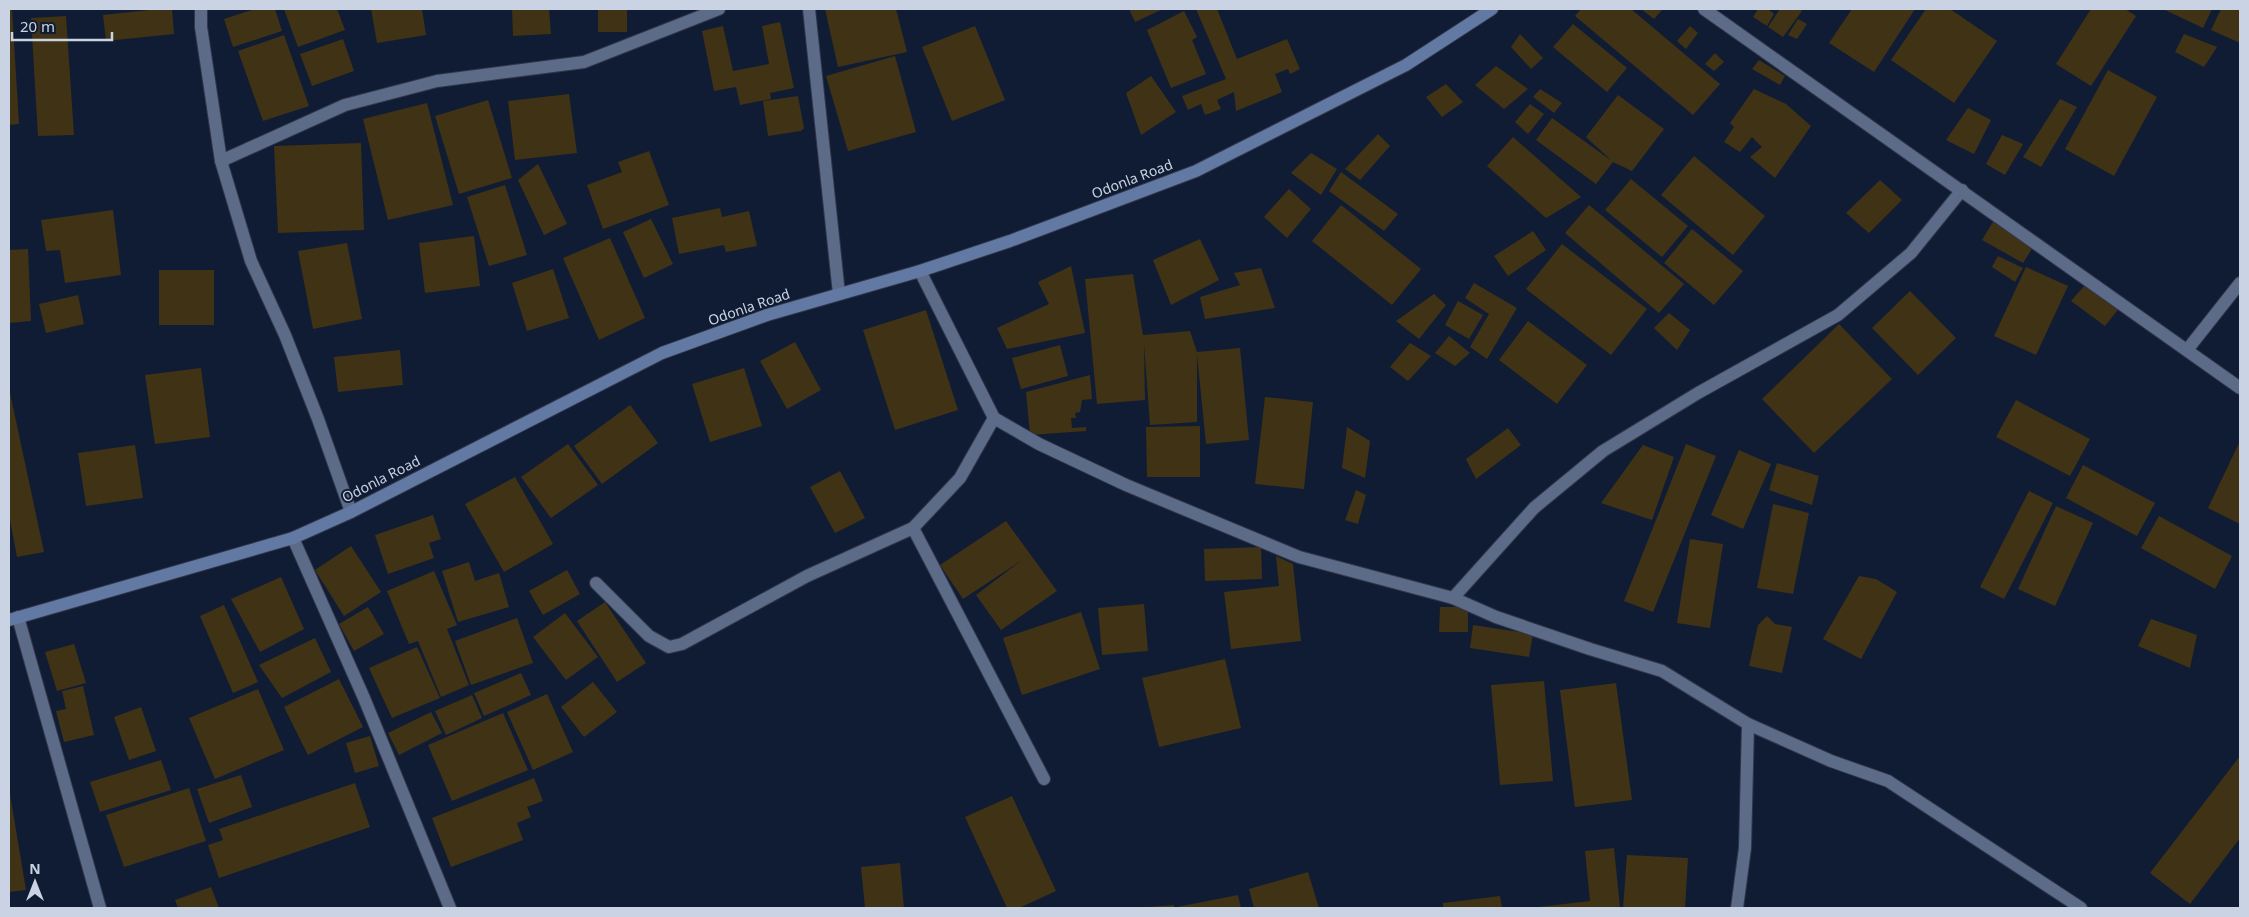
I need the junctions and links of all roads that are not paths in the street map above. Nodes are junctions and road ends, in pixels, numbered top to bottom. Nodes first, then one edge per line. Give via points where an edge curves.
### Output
1 (202, 9) edge
2 (719, 9) edge
3 (809, 9) edge
4 (1492, 9) edge
5 (1704, 9) edge
6 (221, 161) junction
7 (1962, 190) junction
8 (920, 272) junction
9 (2240, 283) edge
10 (839, 294) junction
11 (2187, 350) junction
12 (2240, 388) edge
13 (994, 418) junction
14 (351, 512) junction
15 (914, 528) junction
16 (293, 538) junction
17 (596, 583) dead end
18 (1453, 598) junction
19 (13, 618) edge
20 (1748, 724) junction
21 (1044, 779) dead end
22 (100, 908) edge
23 (450, 908) edge
24 (1736, 908) edge
25 (2081, 908) edge

1 - 6 street
2 - 6 street via 584,62 437,81 345,105
3 - 10 street
4 - 8 street, Odonla Road via 1406,65 1196,171
5 - 7 street
6 - 14 street via 252,262 285,335
7 - 11 street
7 - 18 street via 1911,252 1838,315 1698,393 1603,451 1534,508
8 - 10 street, Odonla Road
8 - 13 street
9 - 11 street
10 - 14 street, Odonla Road via 767,315 662,353
11 - 12 street
13 - 15 street via 960,478
13 - 18 street via 1039,444 1126,485 1299,557
14 - 16 street, Odonla Road
15 - 17 street via 807,576 682,644 670,647 649,636
15 - 21 street
16 - 19 street, Odonla Road
16 - 23 street via 368,707
18 - 20 street via 1496,617 1590,650 1662,671
19 - 22 street
20 - 24 street via 1746,848
20 - 25 street via 1831,761 1888,781

